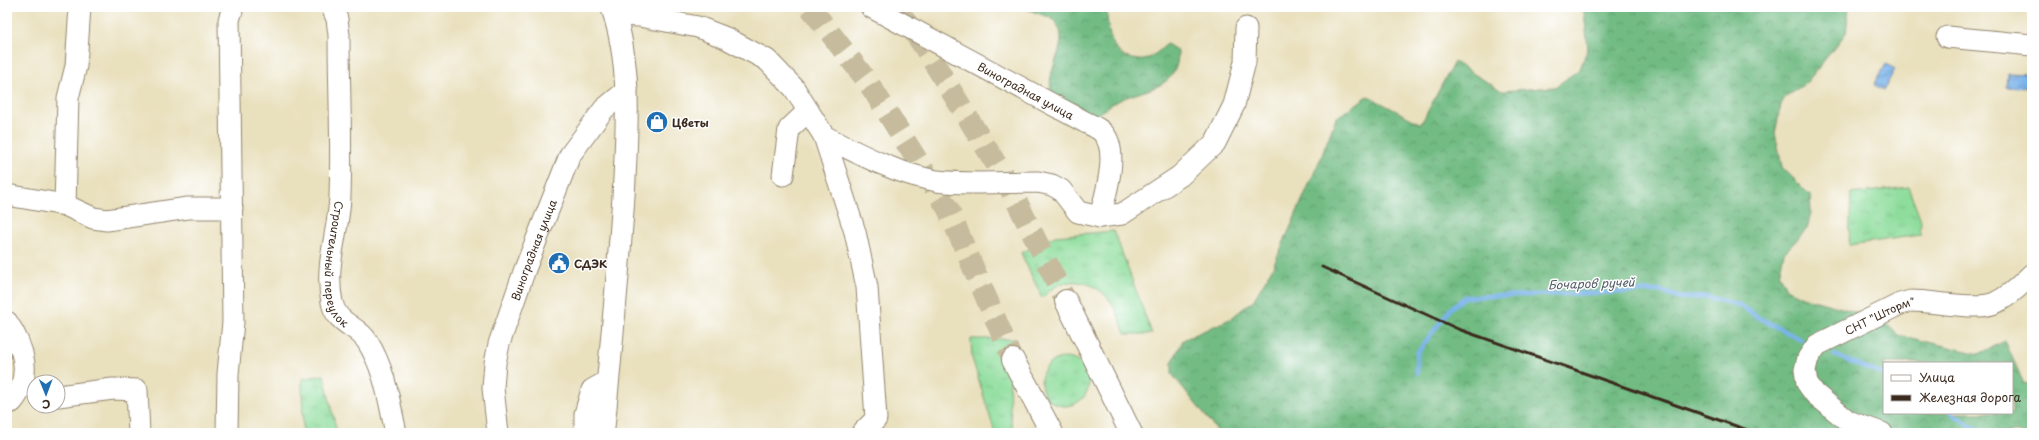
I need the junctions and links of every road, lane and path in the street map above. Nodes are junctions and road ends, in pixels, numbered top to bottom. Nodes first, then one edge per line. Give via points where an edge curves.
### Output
1 (80, 7) edge
2 (233, 7) edge
3 (332, 7) edge
4 (871, 7) edge
5 (614, 11) edge
6 (1246, 28) dead end
7 (1948, 37) dead end
8 (2032, 45) edge
9 (627, 90) junction
10 (808, 111) junction
11 (824, 136) junction
12 (783, 175) dead end
13 (7, 195) edge
14 (64, 205) junction
15 (232, 208) junction
16 (1100, 217) junction
17 (2032, 274) edge
18 (1066, 301) tunnel mouth
19 (7, 322) edge
20 (1013, 360) tunnel mouth
21 (608, 381) junction
22 (66, 395) edge
23 (26, 400) edge
24 (10, 403) edge
25 (139, 433) edge
26 (227, 433) edge
27 (396, 433) edge
28 (498, 433) edge
29 (585, 433) edge
30 (603, 433) edge
31 (862, 433) edge
32 (1052, 433) edge
33 (1131, 433) edge
34 (1882, 433) edge

1 - 14 street via 76,66 68,98
2 - 15 street via 229,20
3 - 27 street, Строительный переулок via 339,35 340,197 329,262 332,303 337,315 364,336 382,370
4 - 16 street, Виноградная улица via 1104,134 1109,141 1111,160
5 - 9 main road via 623,47
5 - 10 street via 698,27 726,38 767,60 794,88
6 - 16 street via 1245,62 1234,105 1215,144 1180,176 1129,210 1116,216
7 - 8 street
9 - 21 main road via 620,258
9 - 28 street, Виноградная улица via 604,109 570,154 525,269 495,363 493,388
10 - 11 street
10 - 12 street via 789,129
11 - 16 street via 897,170 919,177 939,181 1038,182 1052,185 1061,190 1078,212
11 - 31 street via 855,232 867,287 876,419
13 - 14 street
14 - 15 street via 93,218 107,220 188,208
15 - 26 street via 233,322 228,374
17 - 34 street, СНТ "Шторм" via 2012,292 1991,304 1979,306 1911,301 1817,345 1808,358 1805,370 1807,382 1815,394 1848,421
18 - 33 main road
19 - 24 street via 16,336 22,353 25,376 21,391
20 - 32 main road
21 - 29 street via 592,390 585,414
21 - 30 main road
22 - 25 street via 138,390
23 - 24 street

